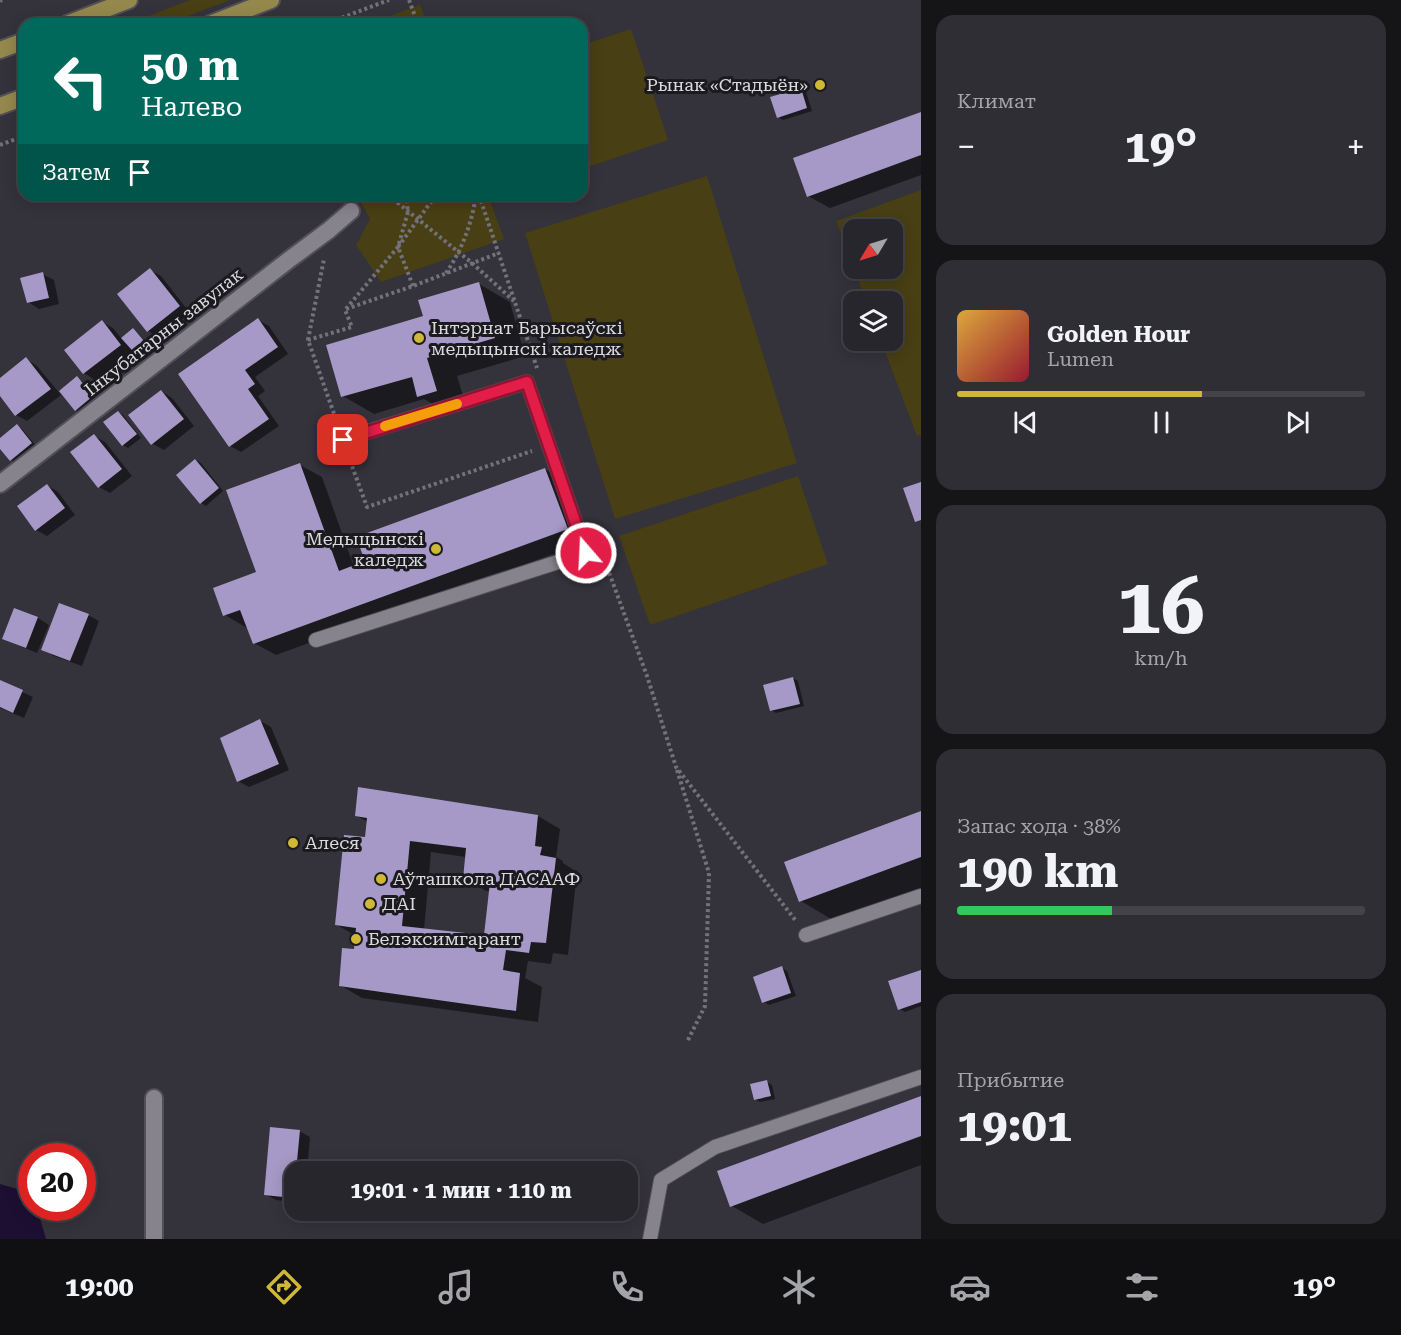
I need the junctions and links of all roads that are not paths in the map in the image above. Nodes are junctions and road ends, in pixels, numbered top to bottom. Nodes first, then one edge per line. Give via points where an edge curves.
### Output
1 (129, 0) edge
2 (271, 0) edge
3 (82, 18) edge
4 (225, 18) edge
5 (18, 43) edge
6 (0, 50) edge
7 (18, 99) edge
8 (0, 106) edge
9 (351, 211) dead end
10 (329, 444) dead end
11 (0, 484) edge
12 (316, 639) dead end
13 (921, 896) edge
14 (806, 935) road end
15 (921, 1077) edge
16 (154, 1098) dead end
17 (154, 1239) edge
18 (650, 1239) edge

1 - 3 main road
2 - 4 main road
5 - 6 main road
7 - 8 main road
9 - 11 street, Інкубатарны завулак
10 - 12 lane via 527,382 586,553
13 - 14 lane
15 - 18 lane via 715,1147 662,1180
16 - 17 street

